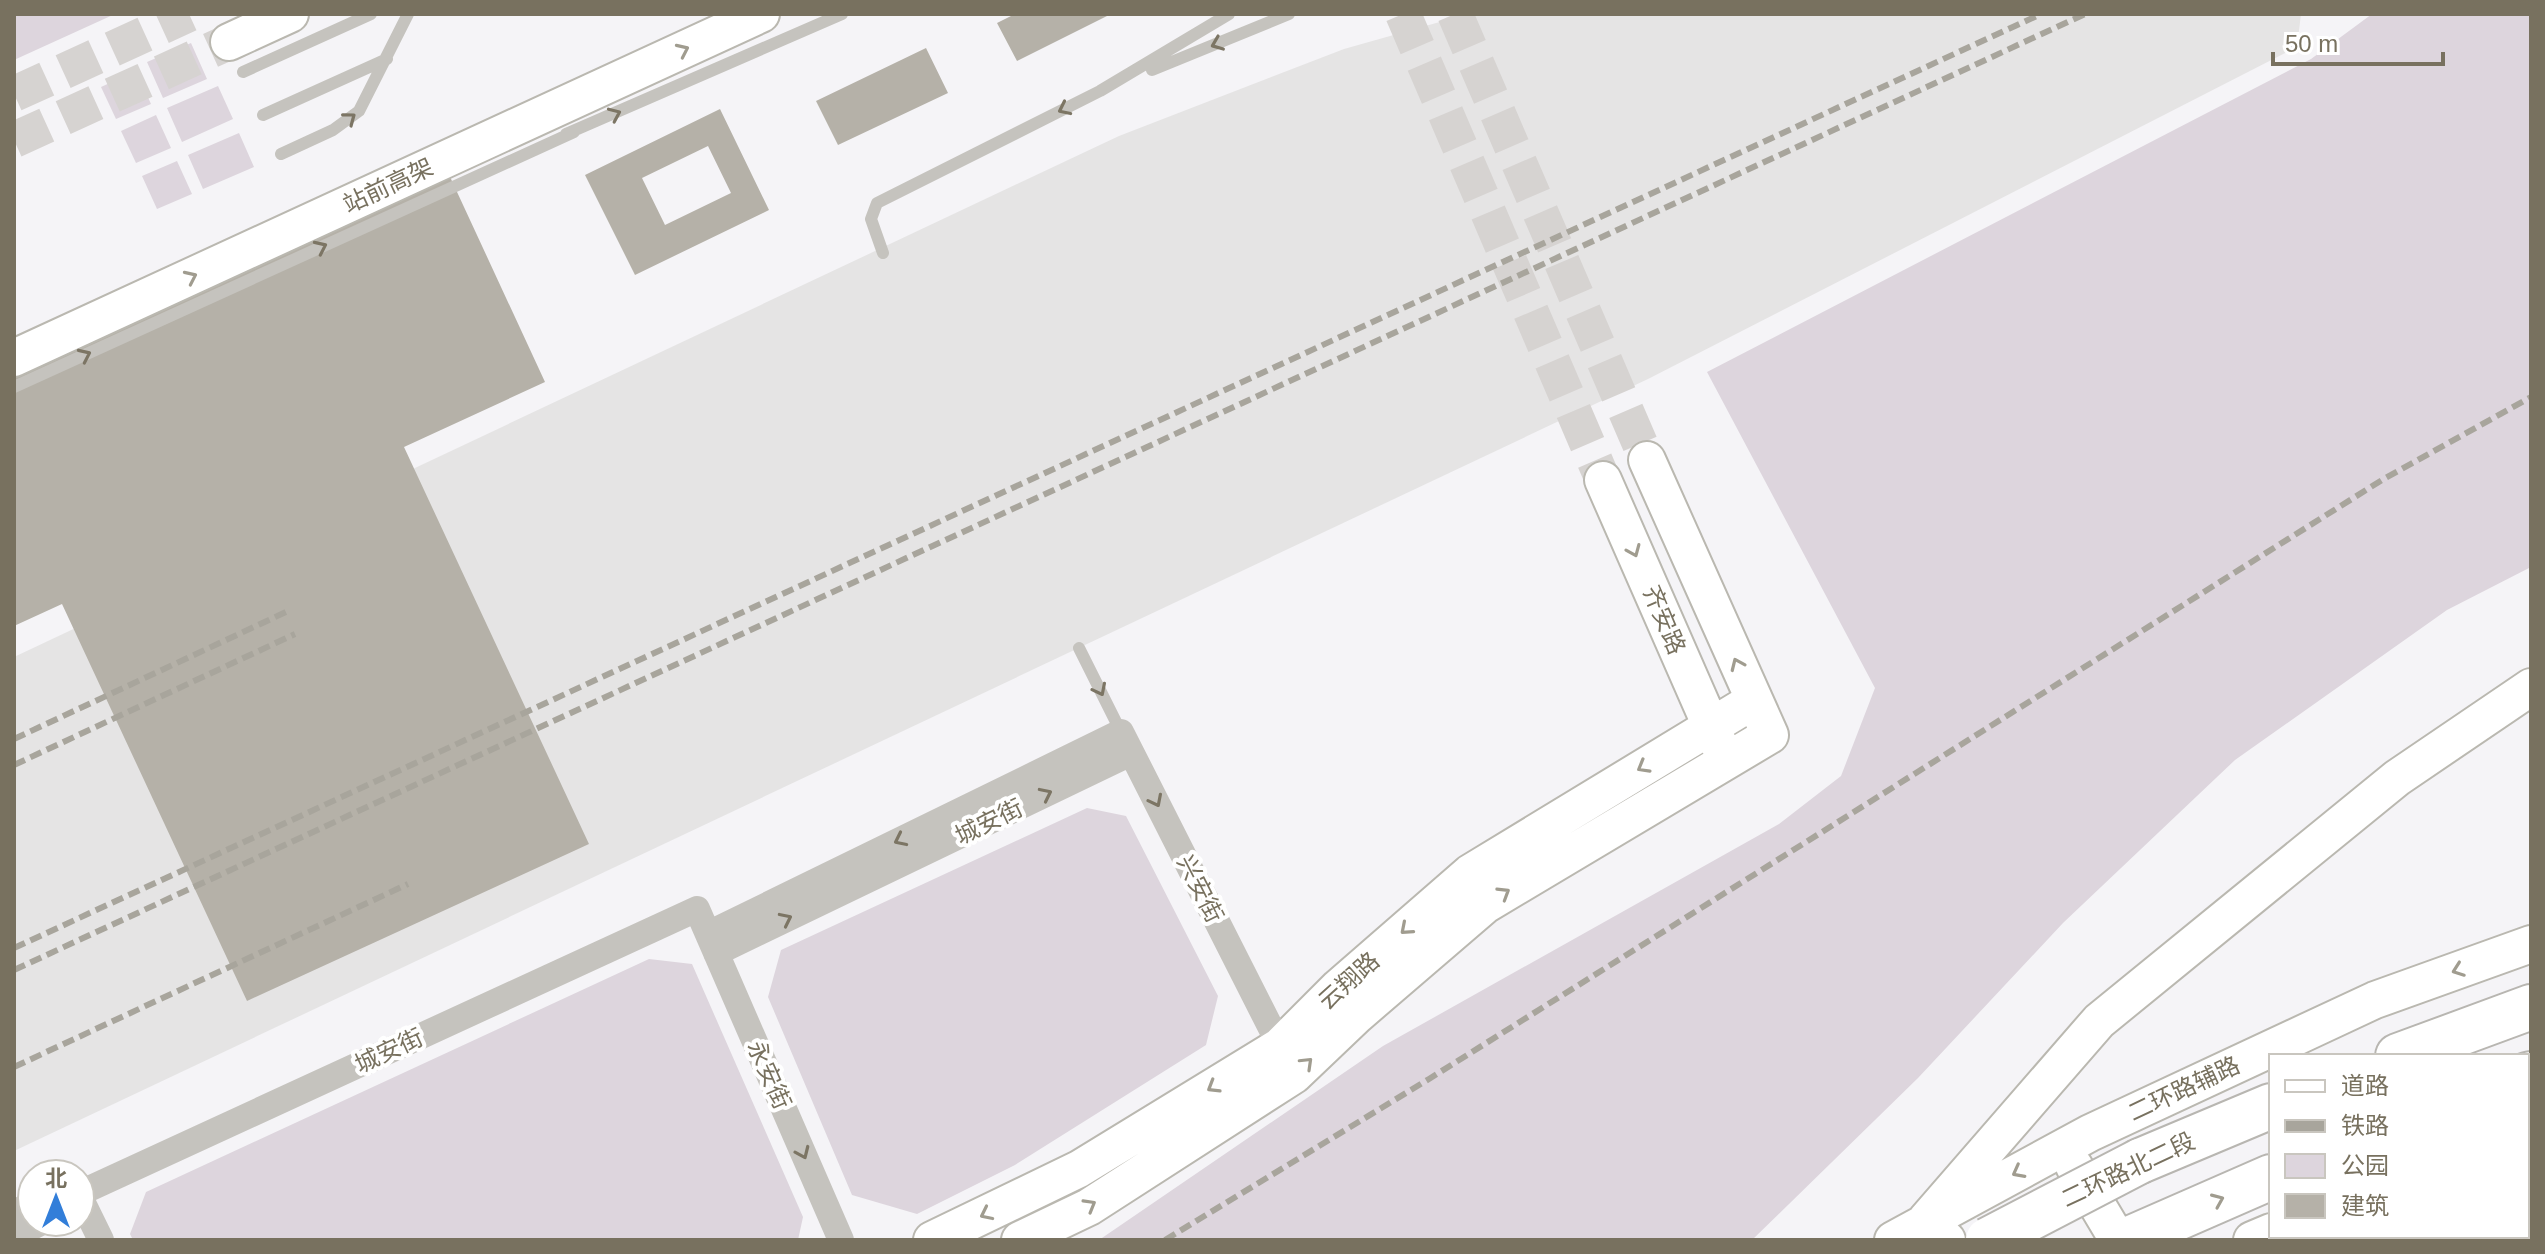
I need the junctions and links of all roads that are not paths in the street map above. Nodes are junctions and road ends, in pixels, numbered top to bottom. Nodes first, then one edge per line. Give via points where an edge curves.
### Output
1 (290, 14) edge
2 (371, 14) edge
3 (408, 14) edge
4 (761, 14) edge
5 (842, 14) edge
6 (1229, 14) edge
7 (1289, 14) edge
8 (236, 57) joint
9 (387, 59) junction
10 (1100, 91) junction
11 (263, 115) dead end
12 (574, 132) junction
13 (460, 153) junction
14 (281, 154) dead end
15 (418, 203) junction
16 (883, 253) dead end
17 (14, 358) edge
18 (14, 387) edge
19 (1647, 460) tunnel mouth
20 (1603, 480) tunnel mouth
21 (1079, 648) dead end
22 (2531, 687) edge
23 (1753, 701) junction
24 (1711, 728) junction
25 (1770, 735) joint
26 (1126, 742) junction
27 (1726, 761) junction
28 (697, 909) joint
29 (712, 944) junction
30 (2531, 944) edge
31 (2531, 1007) edge
32 (1280, 1046) junction
33 (2403, 1054) edge
34 (2269, 1107) edge
35 (2063, 1148) junction
36 (2269, 1178) edge
37 (96, 1192) edge
38 (1937, 1230) edge
39 (841, 1240) edge
40 (932, 1240) edge
41 (1020, 1240) edge
42 (1893, 1240) edge
43 (1988, 1240) edge
44 (2118, 1240) edge
45 (2127, 1240) edge

1 - 8 street
2 - 8 lane
3 - 9 lane
13 -> 4 street, 站前高架
12 -> 5 lane
6 - 10 lane
7 -> 10 lane
9 - 11 lane
14 -> 9 lane via 333,130 359,111
10 -> 16 lane via 877,203 871,219
12 - 13 lane via 520,149
12 - 15 lane
13 - 15 lane
17 -> 13 street, 站前高架
18 -> 15 lane
23 -> 19 street, 齐安路
20 -> 24 street, 齐安路
21 -> 26 lane
22 - 38 street via 2397,778 2099,1021
23 - 24 street, 云翔路
23 - 25 street, 齐安路
24 - 27 street, 齐安路
24 -> 32 street, 云翔路 via 1470,873
25 - 27 street, 云翔路
26 - 29 street, 城安街
26 -> 32 street, 兴安街
41 -> 27 street, 云翔路 via 1089,1207 1294,1075 1485,905
28 - 29 street, 永安街
28 - 37 street, 城安街
29 -> 39 street, 永安街
30 -> 35 street, 二环路辅路 via 2375,1000
31 - 33 highway
32 -> 40 street, 云翔路 via 1079,1169
34 - 43 highway, 二环路北二段, bridge via 2140,1161
35 -> 38 street, 二环路辅路
35 - 44 street
45 -> 36 highway
38 - 42 street, 二环路辅路

